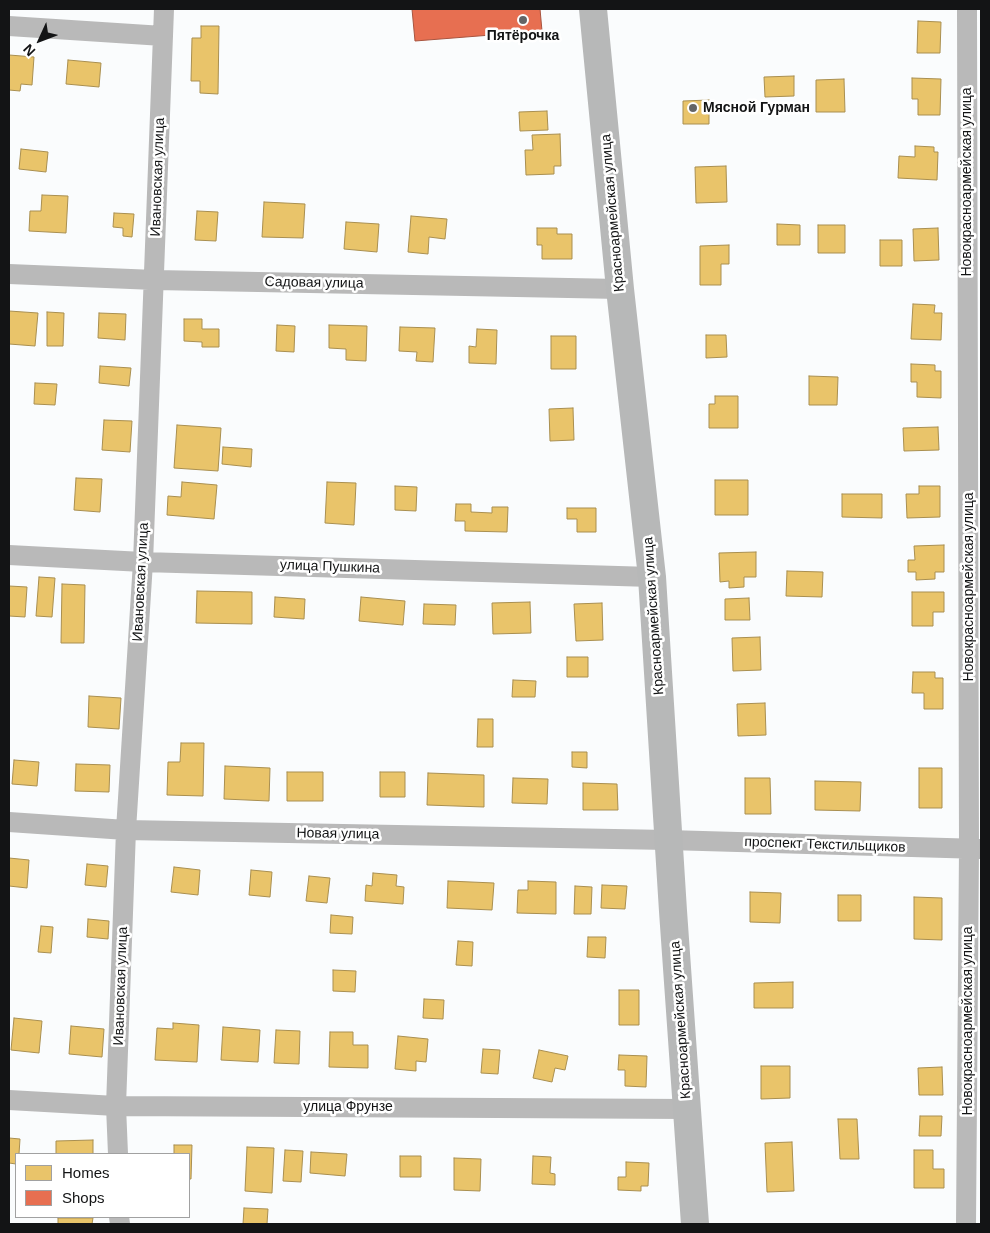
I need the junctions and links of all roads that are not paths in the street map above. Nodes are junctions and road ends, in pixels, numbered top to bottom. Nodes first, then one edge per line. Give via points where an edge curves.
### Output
1 (164, 9) edge
2 (593, 9) edge
3 (967, 9) edge
4 (9, 26) edge
5 (163, 36) junction
6 (9, 274) edge
7 (155, 280) junction
8 (620, 289) junction
9 (9, 555) edge
10 (143, 562) junction
11 (652, 577) junction
12 (9, 822) edge
13 (126, 830) junction
14 (668, 840) junction
15 (975, 849) edge
16 (9, 1100) edge
17 (116, 1106) junction
18 (687, 1109) junction
19 (118, 1153) edge
20 (695, 1224) edge
21 (966, 1224) edge

1 - 5 street, Ивановская улица
2 - 8 street, Красноармейская улица
3 - 15 street, Новокрасноармейская улица
4 - 5 street
5 - 7 street, Ивановская улица
6 - 7 street, Садовая улица
7 - 8 street, Садовая улица
7 - 10 street, Ивановская улица
8 - 11 street, Красноармейская улица
9 - 10 street, улица Пушкина
10 - 11 street, улица Пушкина
10 - 13 street, Ивановская улица
11 - 14 street, Красноармейская улица
12 - 13 street, Новая улица
13 - 14 street, Новая улица
13 - 17 street, Ивановская улица
14 - 15 street, проспект Текстильщиков
14 - 18 street, Красноармейская улица
15 - 21 street, Новокрасноармейская улица
16 - 17 street, улица Фрунзе
17 - 18 street, улица Фрунзе
17 - 19 street, Ивановская улица
18 - 20 street, Красноармейская улица

